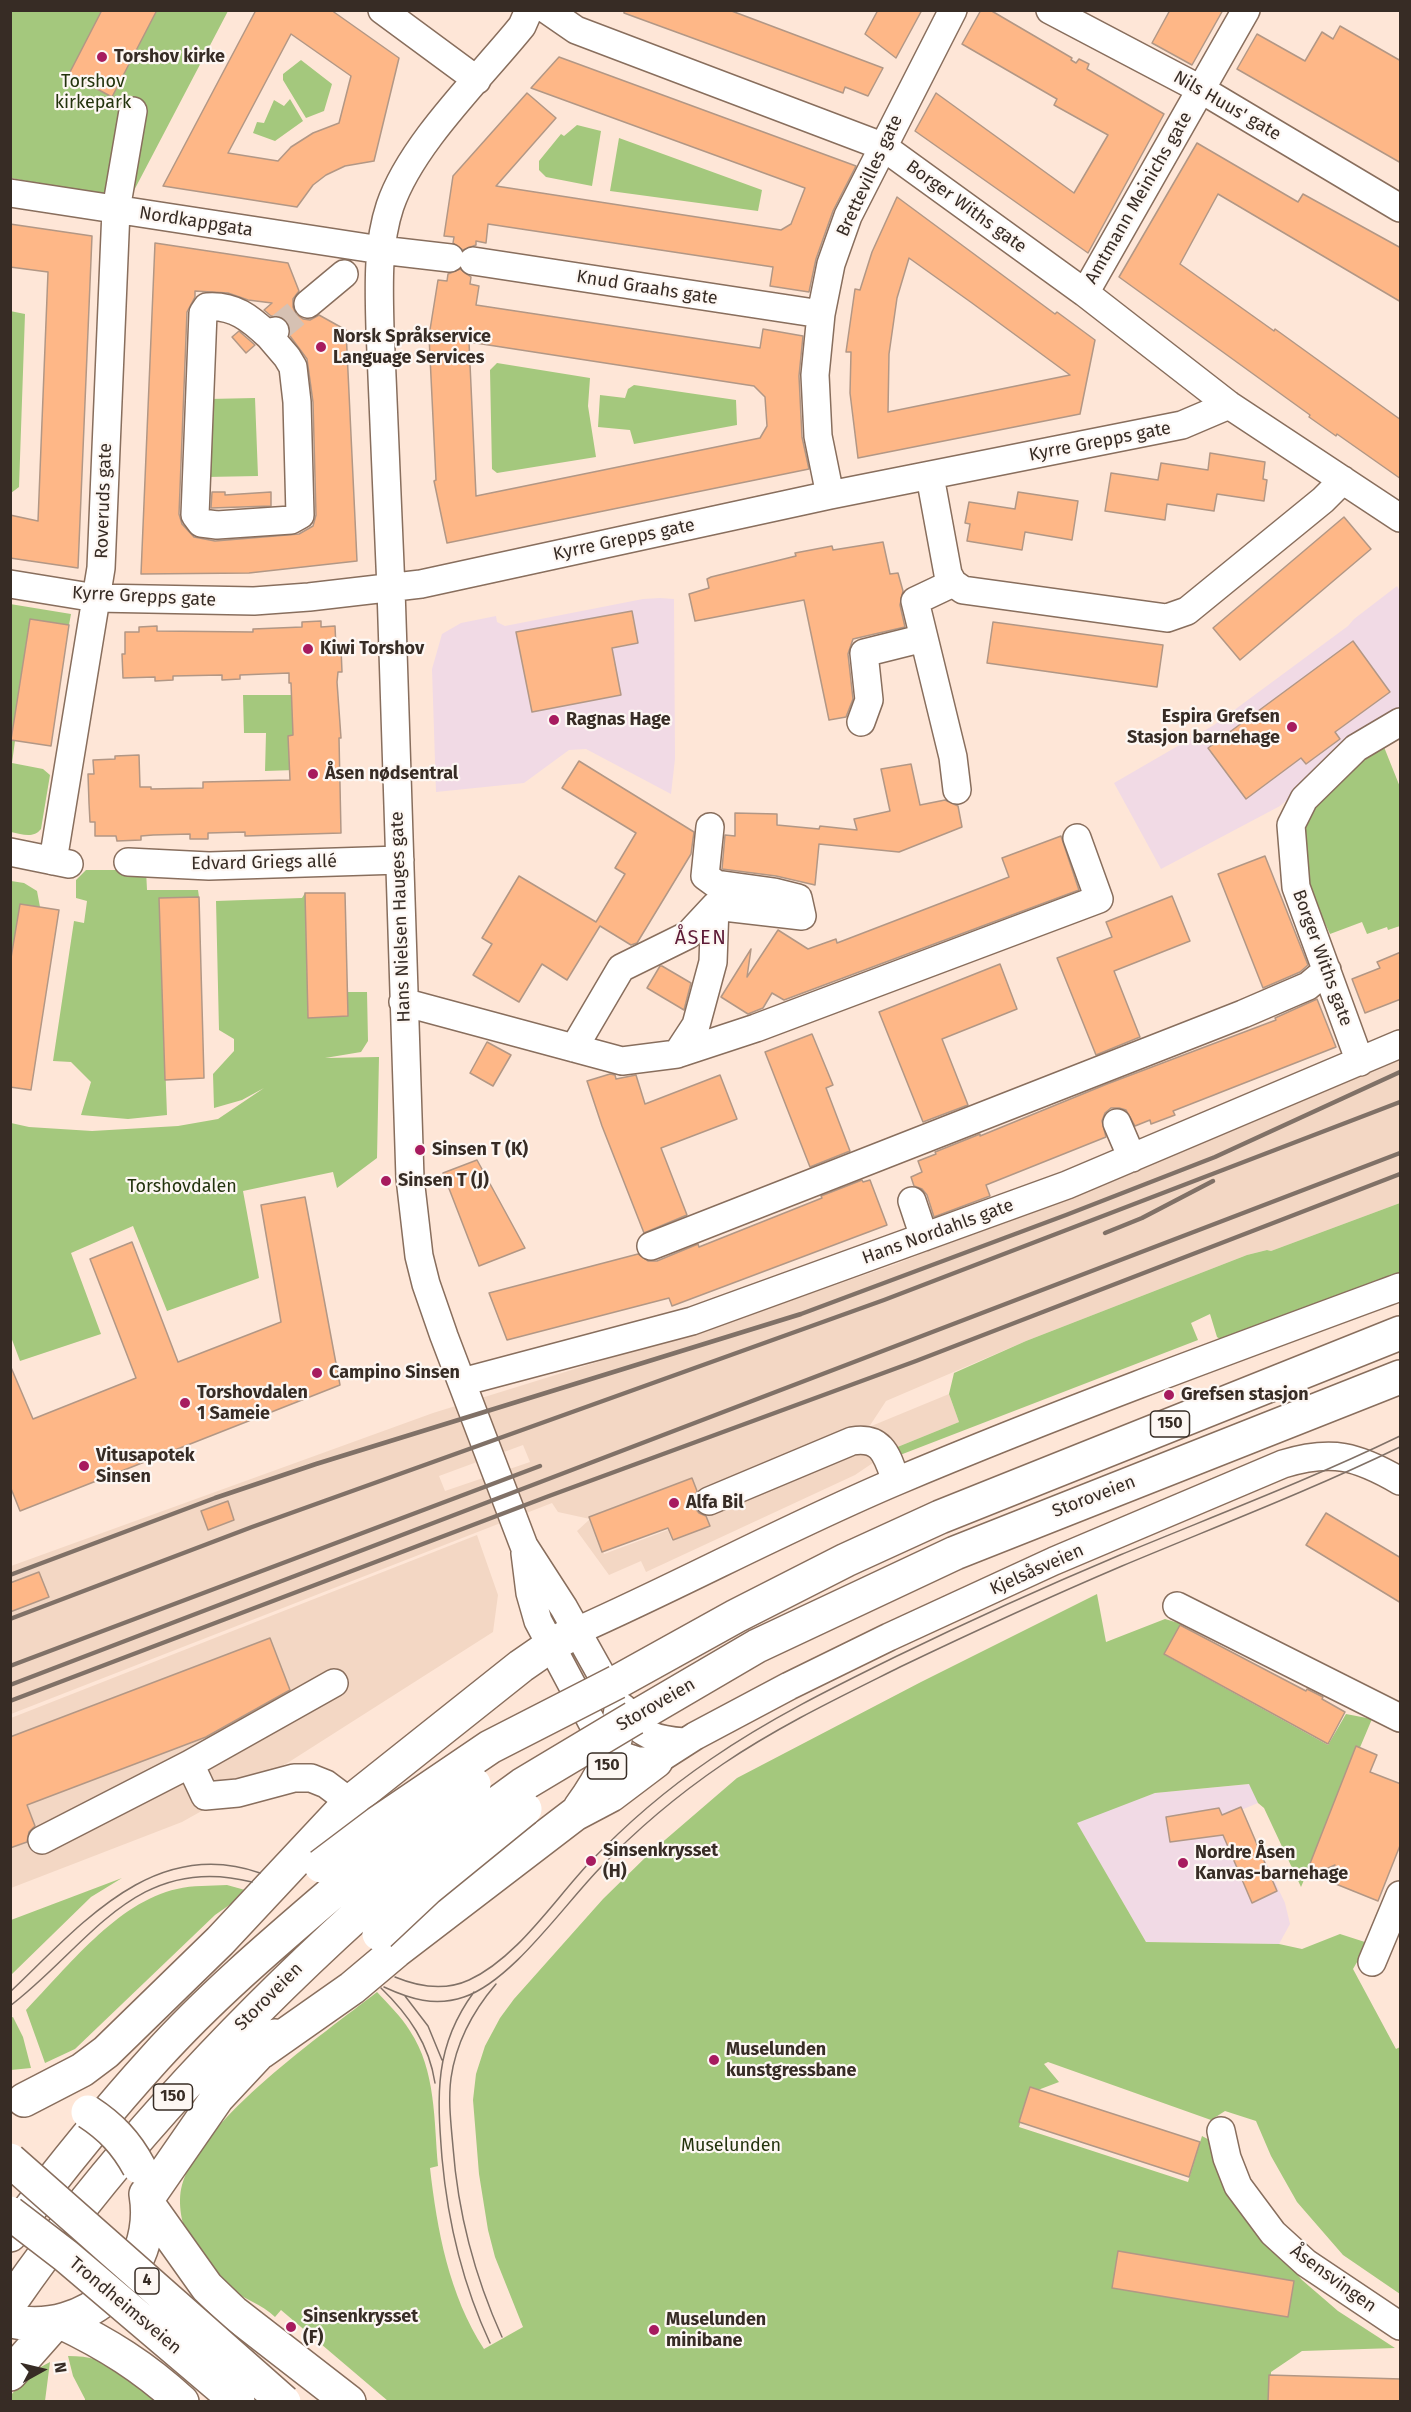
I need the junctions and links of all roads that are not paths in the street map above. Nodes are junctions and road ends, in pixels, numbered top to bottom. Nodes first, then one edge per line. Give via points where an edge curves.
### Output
1 (382, 10) edge
2 (546, 10) edge
3 (953, 10) edge
4 (1050, 10) edge
5 (1246, 10) edge
6 (525, 18) edge
7 (477, 80) junction
8 (1202, 90) junction
9 (133, 111) dead end
10 (882, 146) junction
11 (10, 193) edge
12 (1401, 208) edge
13 (116, 210) junction
14 (381, 250) junction
15 (344, 274) dead end
16 (1085, 292) junction
17 (308, 304) tunnel mouth
18 (821, 314) junction
19 (272, 333) joint
20 (1229, 405) junction
21 (930, 476) junction
22 (1343, 480) junction
23 (830, 495) junction
24 (1401, 518) edge
25 (953, 583) junction
26 (10, 584) edge
27 (392, 589) junction
28 (96, 598) junction
29 (924, 638) junction
30 (861, 722) dead end
31 (1401, 722) edge
32 (957, 790) dead end
33 (710, 827) dead end
34 (1077, 838) dead end
35 (10, 852) edge
36 (400, 860) junction
37 (128, 862) dead end
38 (715, 906) junction
39 (1327, 970) junction
40 (403, 1002) junction
41 (1401, 1044) edge
42 (574, 1048) junction
43 (677, 1054) junction
44 (1360, 1062) junction
45 (1117, 1123) dead end
46 (1132, 1158) junction
47 (912, 1201) dead end
48 (924, 1237) junction
49 (651, 1246) dead end
50 (1401, 1287) edge
51 (1401, 1333) edge
52 (1401, 1377) edge
53 (462, 1382) junction
54 (896, 1481) junction
55 (1401, 1481) edge
56 (709, 1500) dead end
57 (1177, 1606) dead end
58 (563, 1638) junction
59 (334, 1683) dead end
60 (624, 1703) junction
61 (1401, 1718) edge
62 (685, 1742) junction
63 (613, 1749) junction
64 (656, 1761) junction
65 (190, 1764) junction
66 (350, 1802) junction
67 (575, 1814) junction
68 (42, 1840) dead end
69 (330, 1877) junction
70 (1401, 1895) edge
71 (370, 1923) junction
72 (220, 1941) junction
73 (1372, 1962) dead end
74 (261, 2052) junction
75 (15, 2101) edge
76 (1221, 2131) dead end
77 (10, 2160) edge
78 (147, 2202) junction
79 (10, 2213) edge
80 (10, 2235) edge
81 (15, 2316) edge
82 (58, 2322) junction
83 (1401, 2326) edge
84 (10, 2374) edge
85 (182, 2402) edge
86 (238, 2402) edge
87 (284, 2402) edge
88 (350, 2402) edge

1 - 7 street
2 - 6 street, Hans Nielsen Hauges gate
2 - 10 street, Borger Withs gate via 576,30
3 - 10 street, Brettevilles gate
4 - 8 street, Nils Huus' gate
5 - 8 street, Amtmann Meinichs gate
6 - 7 street, Hans Nielsen Hauges gate
7 - 14 street, Hans Nielsen Hauges gate via 409,165 389,207
8 - 12 street, Nils Huus' gate
8 - 16 street, Amtmann Meinichs gate
9 - 13 street, Roveruds gate
10 - 16 street, Borger Withs gate
10 - 18 street, Brettevilles gate via 848,216 831,264
11 - 13 street, Nordkappgata
13 - 14 street, Nordkappgata
13 - 28 street, Roveruds gate via 101,568
14 - 18 street, Knud Graahs gate
14 - 27 street, Hans Nielsen Hauges gate via 378,285
15 - 17 street
16 - 20 street, Borger Withs gate
18 - 23 street, Brettevilles gate via 816,385 818,436
19 - 19 street via 293,367 300,515 291,520 201,523 195,515 203,313 207,307 232,309
20 - 21 street, Kyrre Grepps gate via 1182,425
20 - 22 street, Borger Withs gate
21 - 23 street, Kyrre Grepps gate
21 - 25 street
22 - 24 street, Borger Withs gate
22 - 25 street via 1187,611 1167,618 963,590
23 - 27 street, Kyrre Grepps gate
25 - 29 street via 915,601
26 - 28 street, Kyrre Grepps gate
27 - 28 street, Kyrre Grepps gate via 254,601
27 - 36 street, Hans Nielsen Hauges gate
28 - 35 street, Roveruds gate via 61,862
29 - 30 street via 864,654 869,700
29 - 32 street via 953,757
31 - 39 street, Borger Withs gate via 1356,748 1304,799 1291,825 1296,887
33 - 38 street via 705,876 716,884 798,898 802,916
34 - 43 street via 1099,899
36 - 37 street, Edvard Griegs allé via 209,866
36 - 40 street, Hans Nielsen Hauges gate
38 - 42 street via 688,935 621,968
38 - 43 street via 713,962 696,1025
39 - 44 street, Borger Withs gate
39 - 49 street via 1308,986 1243,1014
40 - 42 street
40 - 53 street, Hans Nielsen Hauges gate via 414,1230 426,1284
41 - 44 street, Hans Nordahls gate
42 - 43 street via 621,1061
44 - 46 street, Hans Nordahls gate
45 - 46 street
46 - 48 street, Hans Nordahls gate
47 - 48 street
48 - 53 street, Hans Nordahls gate via 692,1321
50 - 54 street, 150
51 - 60 highway, Storoveien / 150 via 940,1517 846,1560 736,1616
52 - 60 highway, Storoveien / 150 via 955,1553
53 - 58 street, Hans Nielsen Hauges gate
54 - 56 street via 882,1449 874,1441 862,1439
54 - 58 street, 150
55 - 62 street, Kjelsåsveien via 1341,1455 1314,1456 1283,1464 899,1632
57 - 61 street
58 - 60 street, Hans Nielsen Hauges gate
58 - 63 street, Hans Nielsen Hauges gate via 597,1730
58 - 66 highway, 150 via 464,1710
59 - 65 street
60 - 62 street, Hans Nielsen Hauges gate via 637,1729 667,1741
60 - 63 highway, 150
60 - 69 highway, 150, bridge via 490,1748 387,1817
60 - 71 highway, Storoveien / 150, bridge via 463,1828
62 - 64 street
63 - 64 street, Hans Nielsen Hauges gate via 632,1760
63 - 67 highway, 150 via 598,1783
64 - 67 highway, 150 via 611,1795
65 - 66 street via 205,1796 311,1778
65 - 68 street
66 - 72 highway, 150
67 - 74 highway, 150 via 352,1988
69 - 72 highway, 150 via 279,1901
69 - 80 highway, Storoveien / 150 via 155,2058
70 - 73 street
71 - 74 highway, 150
71 - 81 highway, Storoveien / 150 via 296,1970 182,2086 66,2226
72 - 75 highway, 150 via 106,2052 82,2070
74 - 78 highway, 150 via 217,2098
75 - 78 highway, bridge via 56,2102 88,2112 118,2135 139,2167
76 - 83 street, Åsensvingen via 1238,2186 1273,2233 1306,2263
77 - 87 highway, Trondheimsveien / 4, bridge
78 - 82 highway via 142,2249 119,2288 102,2303
78 - 88 highway via 207,2287 233,2312
79 - 86 highway, Trondheimsveien / 4, bridge
81 - 82 highway
82 - 84 highway
82 - 85 highway via 103,2342

